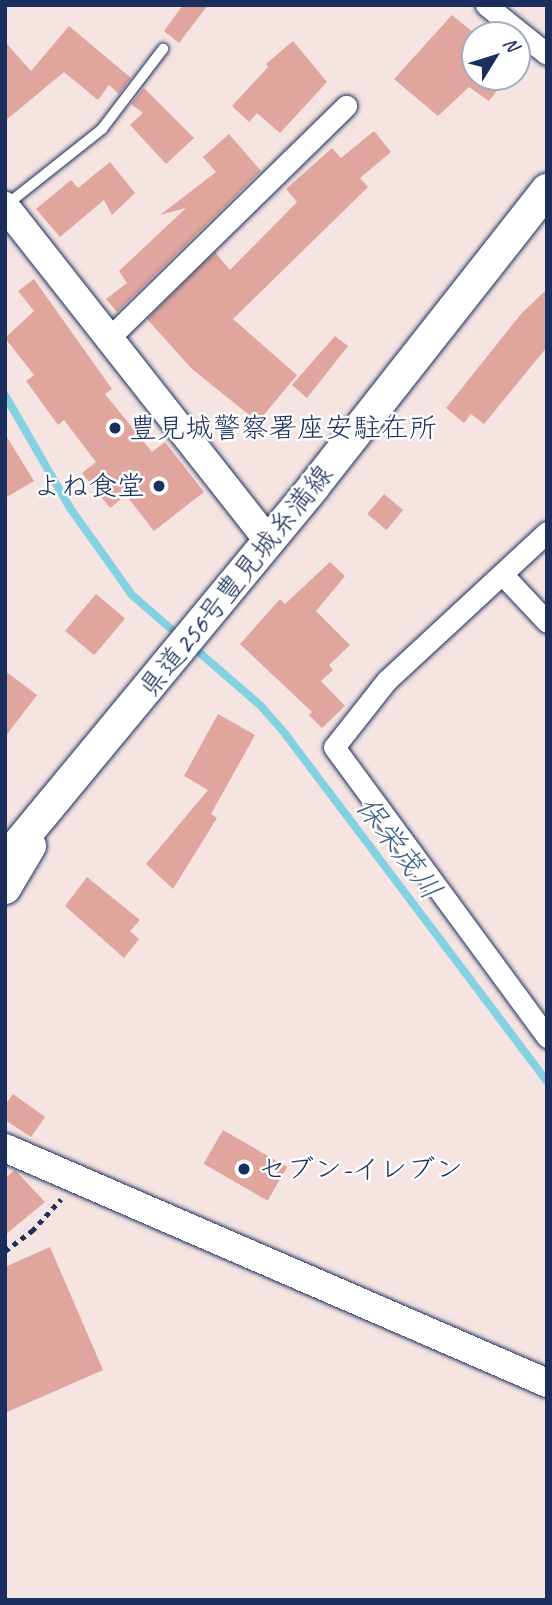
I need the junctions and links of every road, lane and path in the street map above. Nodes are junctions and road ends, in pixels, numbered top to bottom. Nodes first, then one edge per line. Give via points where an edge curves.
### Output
1 (486, 5) edge
2 (163, 49) dead end
3 (547, 54) edge
4 (346, 106) dead end
5 (547, 190) edge
6 (5, 206) edge
7 (109, 338) junction
8 (547, 532) edge
9 (268, 540) junction
10 (502, 574) junction
11 (547, 622) edge
12 (53, 806) junction
13 (5, 860) edge
14 (5, 888) edge
15 (547, 1037) edge
16 (5, 1148) edge
17 (78, 1180) junction
18 (5, 1251) edge
19 (547, 1383) edge

1 - 3 street
2 - 6 lane via 102,129
4 - 7 street
5 - 9 main road, 県道256号豊見城糸満線
6 - 7 street
7 - 9 street
8 - 10 street
9 - 12 main road, 県道256号豊見城糸満線
10 - 11 street
10 - 15 street via 387,680 334,747
12 - 13 main road, 県道256号豊見城糸満線
12 - 14 main road, 県道256号豊見城糸満線
16 - 17 street
17 - 18 path via 32,1231
17 - 19 street

